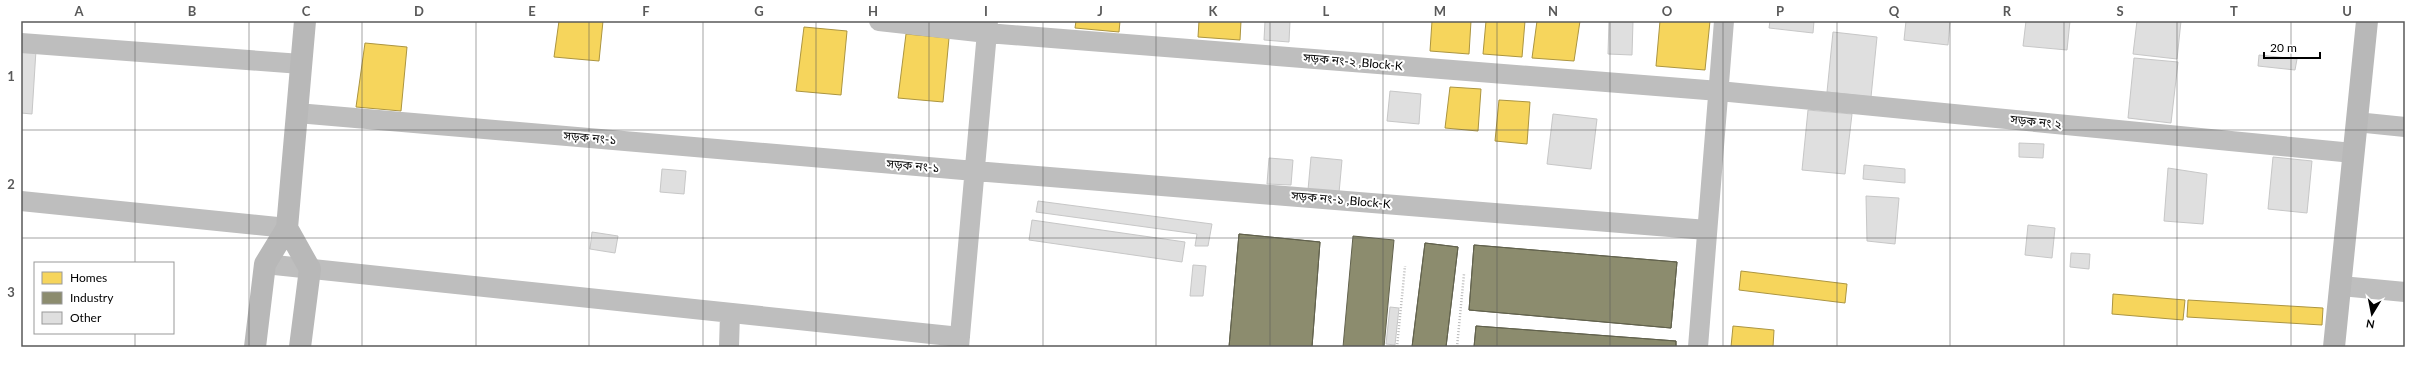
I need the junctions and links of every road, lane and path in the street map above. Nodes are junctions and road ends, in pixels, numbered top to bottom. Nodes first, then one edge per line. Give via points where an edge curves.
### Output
1 (305, 21) edge
2 (879, 21) edge
3 (1724, 21) edge
4 (2367, 21) edge
5 (987, 27) edge
6 (21, 43) edge
7 (301, 64) junction
8 (1719, 91) junction
9 (297, 113) junction
10 (2356, 122) junction
11 (2405, 127) edge
12 (2353, 153) junction
13 (975, 171) junction
14 (21, 201) edge
15 (287, 228) junction
16 (1706, 230) junction
17 (265, 264) junction
18 (1405, 266) dead end
19 (310, 269) junction
20 (1464, 274) dead end
21 (2341, 286) junction
22 (2405, 292) edge
23 (730, 313) junction
24 (960, 342) edge
25 (255, 347) edge
26 (300, 347) edge
27 (729, 347) edge
28 (1397, 347) edge
29 (1457, 347) edge
30 (1698, 347) edge
31 (2334, 347) edge

1 - 7 street
2 - 5 street, সড়ক নং-২ ,Block-K
3 - 8 street
4 - 10 street
5 - 8 street, সড়ক নং-২ ,Block-K
5 - 13 street
6 - 7 street
7 - 9 street
8 - 12 street, সড়ক নং ২
8 - 16 street
9 - 13 street, সড়ক নং-১
9 - 15 street
10 - 11 street
10 - 12 street
12 - 21 street
13 - 16 street, সড়ক নং-১ ,Block-K
13 - 24 street
14 - 15 street
15 - 17 street
15 - 19 street
16 - 30 street
17 - 19 street
17 - 25 street
18 - 28 path
19 - 23 street
19 - 26 street
20 - 29 path
21 - 22 street
21 - 31 street
23 - 24 street
23 - 27 street

